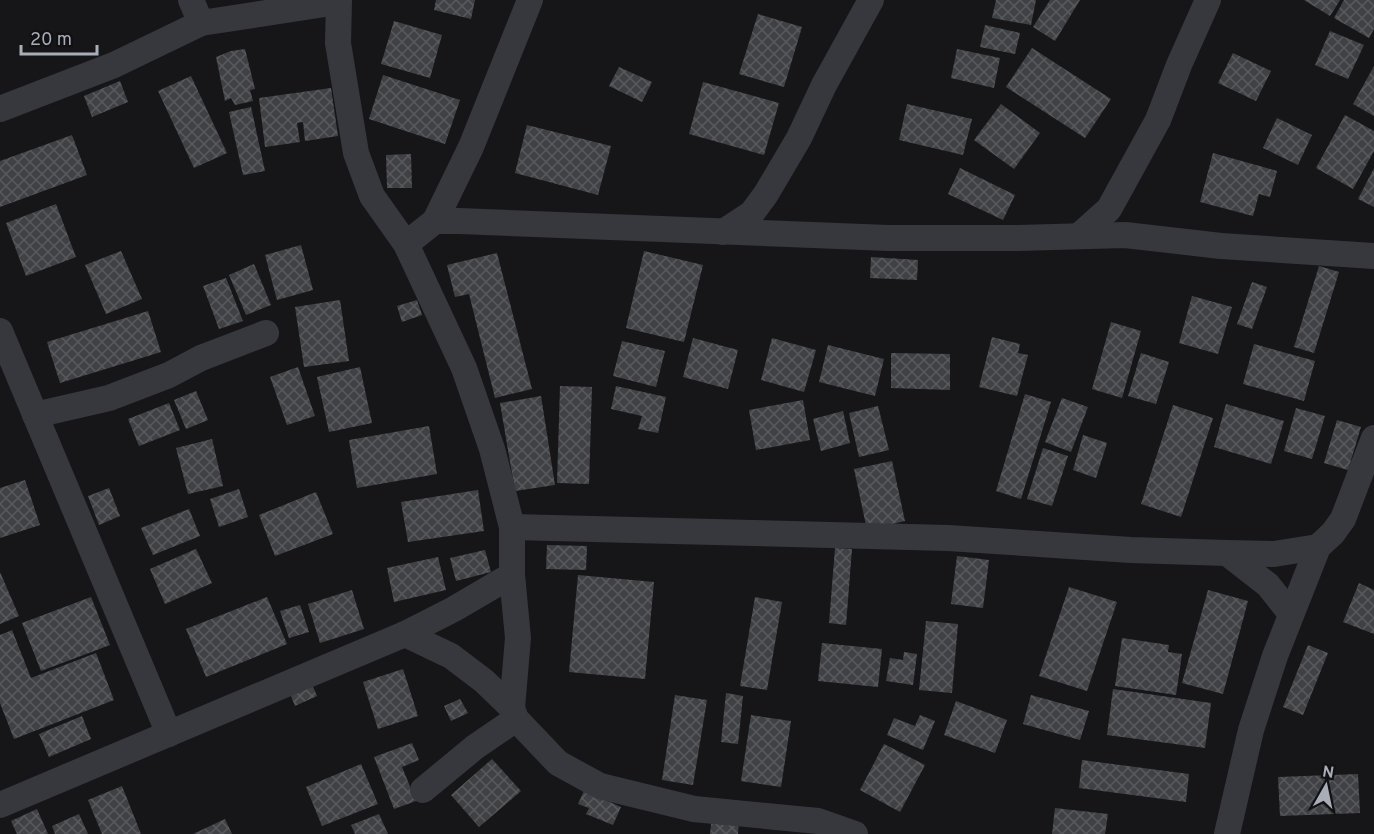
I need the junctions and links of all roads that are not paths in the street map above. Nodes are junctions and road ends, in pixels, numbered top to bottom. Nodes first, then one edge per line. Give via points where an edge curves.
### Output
1 (530, 0) edge
2 (871, 0) edge
3 (1208, 0) edge
4 (338, 1) edge
5 (196, 11) edge
6 (0, 109) edge
7 (1109, 208) junction
8 (435, 221) junction
9 (723, 232) junction
10 (1080, 235) junction
11 (1125, 235) junction
12 (406, 244) junction
13 (1374, 256) edge
14 (0, 331) edge
15 (266, 333) dead end
16 (35, 415) junction
17 (1374, 438) edge
18 (512, 527) junction
19 (1318, 547) junction
20 (1227, 553) junction
21 (512, 576) junction
22 (1291, 614) junction
23 (405, 634) junction
24 (514, 713) junction
25 (169, 734) junction
26 (423, 790) dead end
27 (0, 805) edge
28 (855, 834) edge
29 (1227, 834) edge

1 - 8 street via 471,147
2 - 9 street via 766,194 752,213
3 - 7 street via 1158,120
4 - 5 street
4 - 12 street via 338,43 356,153 372,196
5 - 6 street via 114,65
7 - 10 street
7 - 11 street
8 - 9 street
8 - 12 street
9 - 10 street via 900,238
10 - 11 street
11 - 13 street
12 - 18 street via 464,369 492,449
14 - 16 street
15 - 16 street via 109,398
16 - 25 street
17 - 19 street via 1343,519
18 - 20 street via 948,538
18 - 21 street
19 - 20 street via 1274,554
19 - 22 street
20 - 22 street via 1268,585
21 - 23 street
21 - 24 street via 518,638
22 - 29 street via 1251,730
23 - 24 street via 451,656 484,681
23 - 25 street
24 - 26 street
24 - 28 street via 558,763 600,786 694,809 818,821
25 - 27 street

